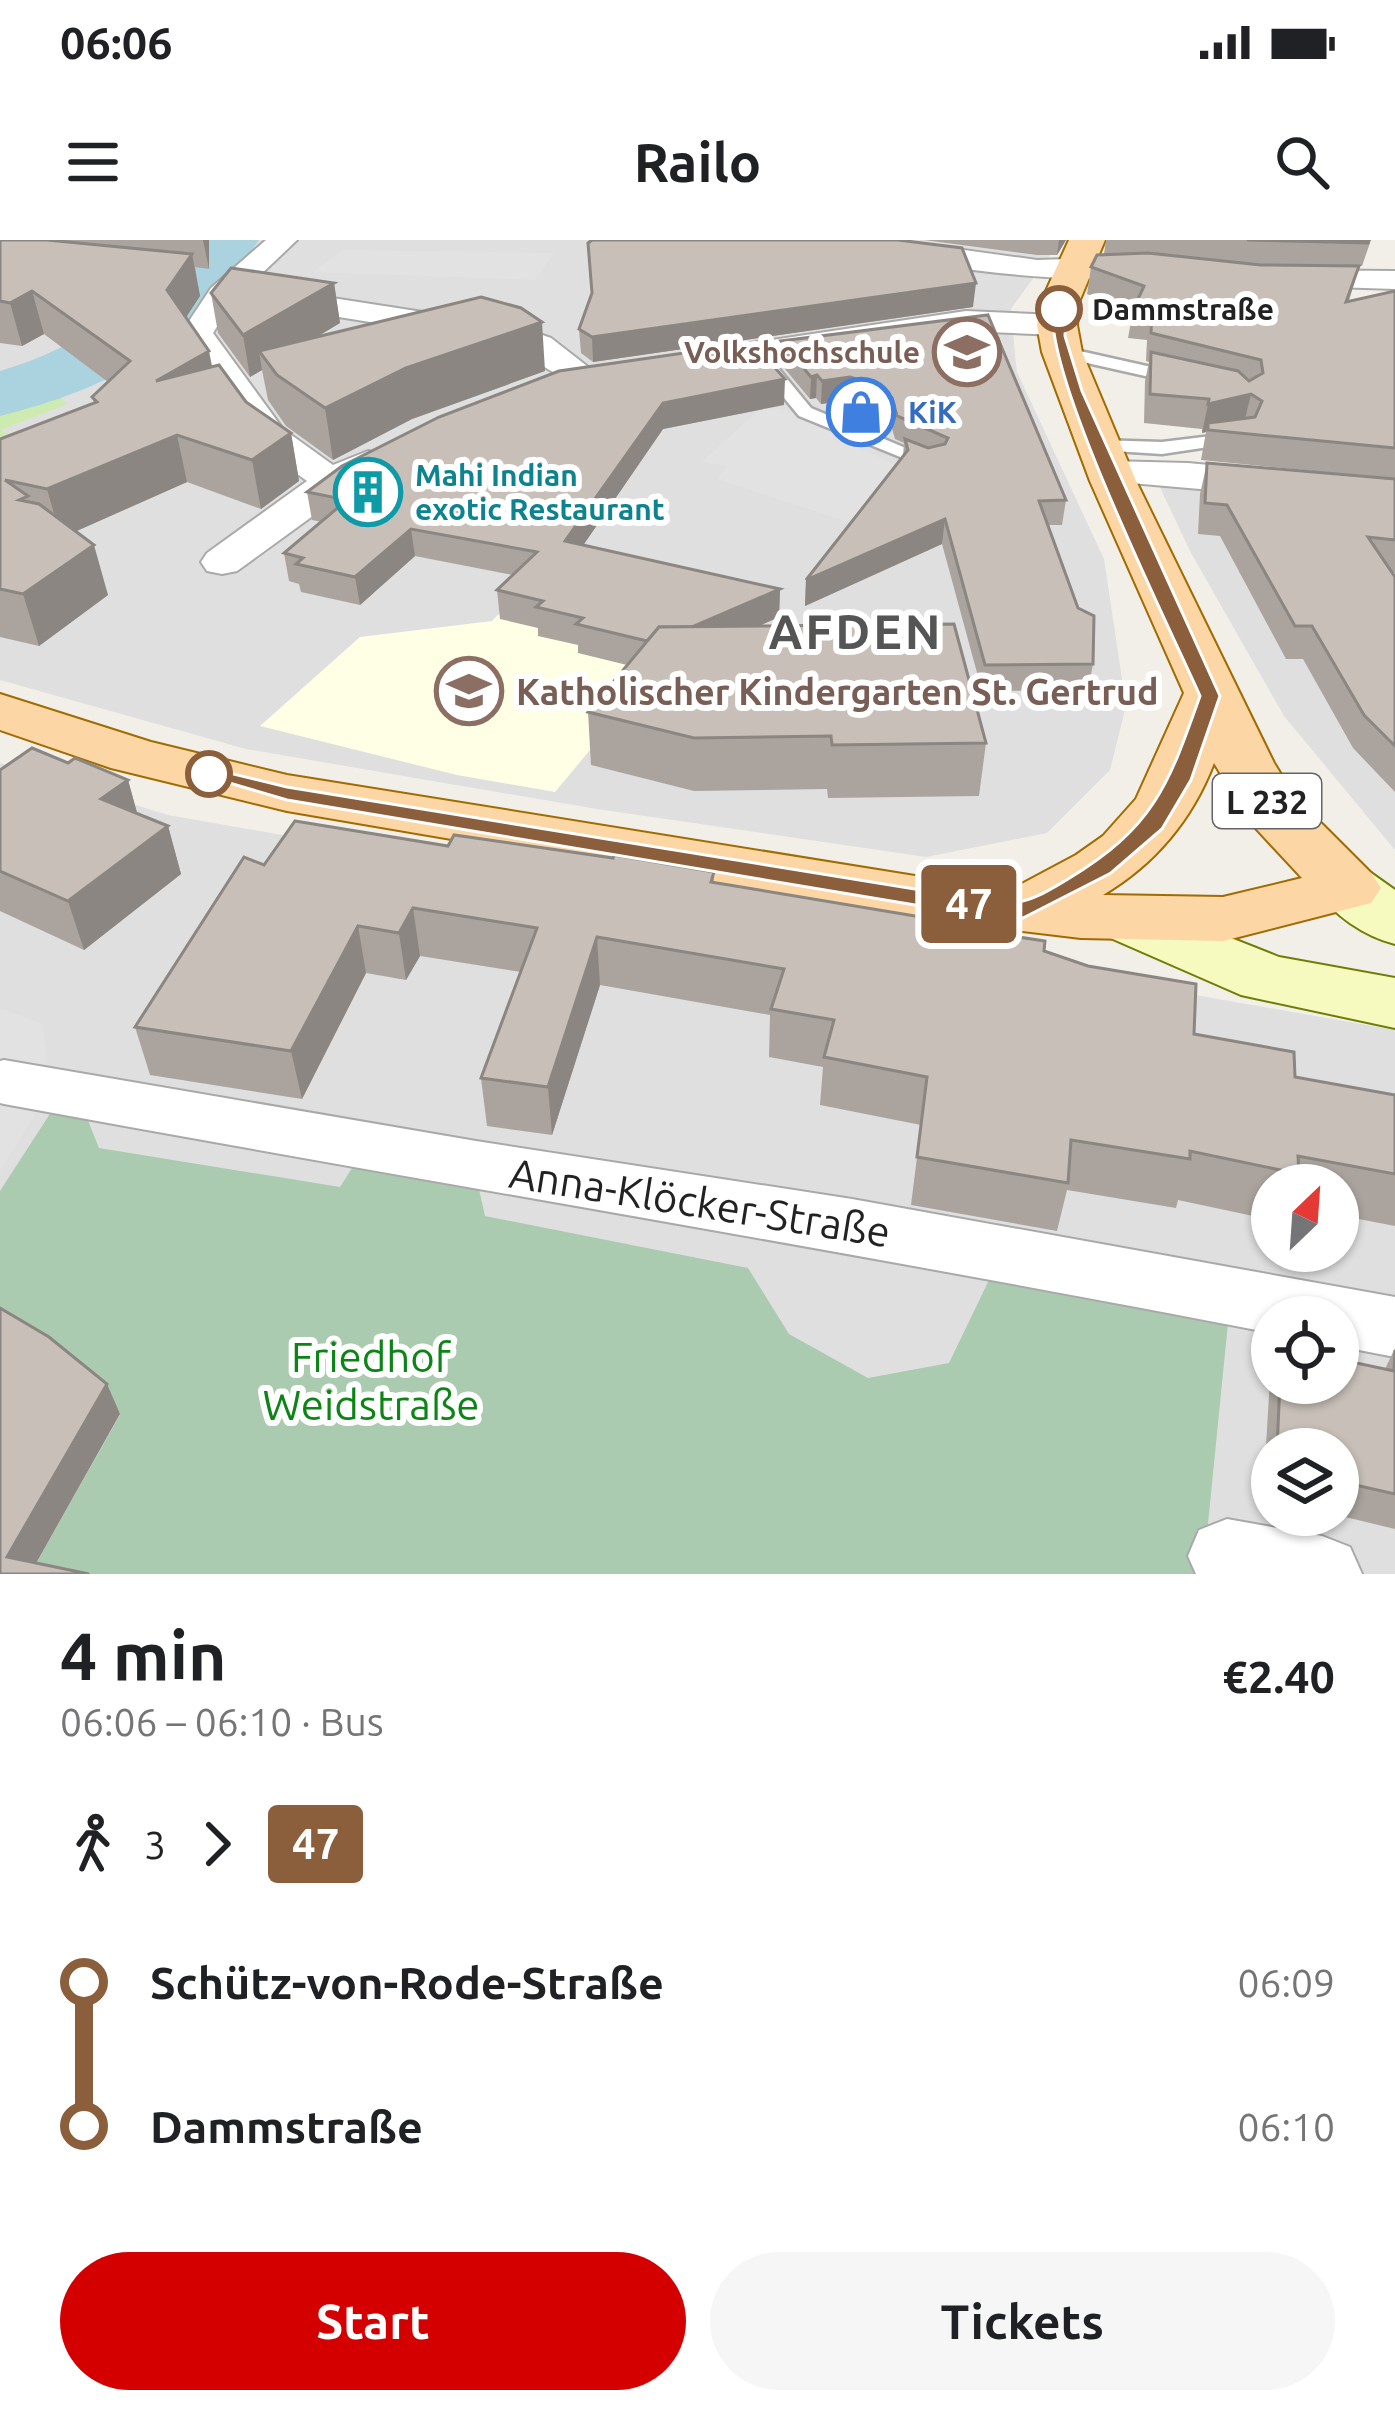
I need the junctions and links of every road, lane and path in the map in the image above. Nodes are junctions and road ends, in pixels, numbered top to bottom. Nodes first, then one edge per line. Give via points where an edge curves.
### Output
1 (283, 240) edge
2 (828, 240) edge
3 (1079, 255) edge
4 (1161, 267) edge
5 (1255, 278) edge
6 (1395, 280) edge
7 (212, 286) junction
8 (1060, 338) junction
9 (756, 353) junction
10 (654, 367) edge
11 (1198, 382) edge
12 (533, 389) edge
13 (1242, 432) edge
14 (408, 441) edge
15 (1104, 458) junction
16 (932, 463) edge
17 (331, 481) junction
18 (1395, 494) edge
19 (222, 562) dead end
20 (1210, 696) junction
21 (0, 711) edge
22 (1371, 905) edge
23 (1023, 910) junction
24 (1130, 920) junction
25 (1395, 1004) edge
26 (1, 1083) edge
27 (1395, 1327) edge
28 (1227, 1556) dead end
29 (1322, 1574) edge

1 - 7 street via 252,273
2 - 3 street via 991,265
3 - 4 street
3 - 8 main road
5 - 6 street
7 - 12 street via 508,334 595,375
7 - 17 street via 197,333 270,436
8 - 9 street via 966,321
8 - 11 lane
8 - 15 main road, L 232
9 - 10 street
9 - 16 lane via 805,412
13 - 15 lane
14 - 17 street
15 - 18 street
15 - 20 main road, L 232
17 - 19 street
20 - 22 main road, L 232 via 1272,809
20 - 23 main road via 1181,780 1154,824 1103,868
21 - 23 main road, L 232 via 287,794
22 - 24 main road, L 232
23 - 24 main road, L 232
24 - 25 main road via 1264,979
26 - 27 street, Anna-Klöcker-Straße via 852,1225
28 - 29 street

